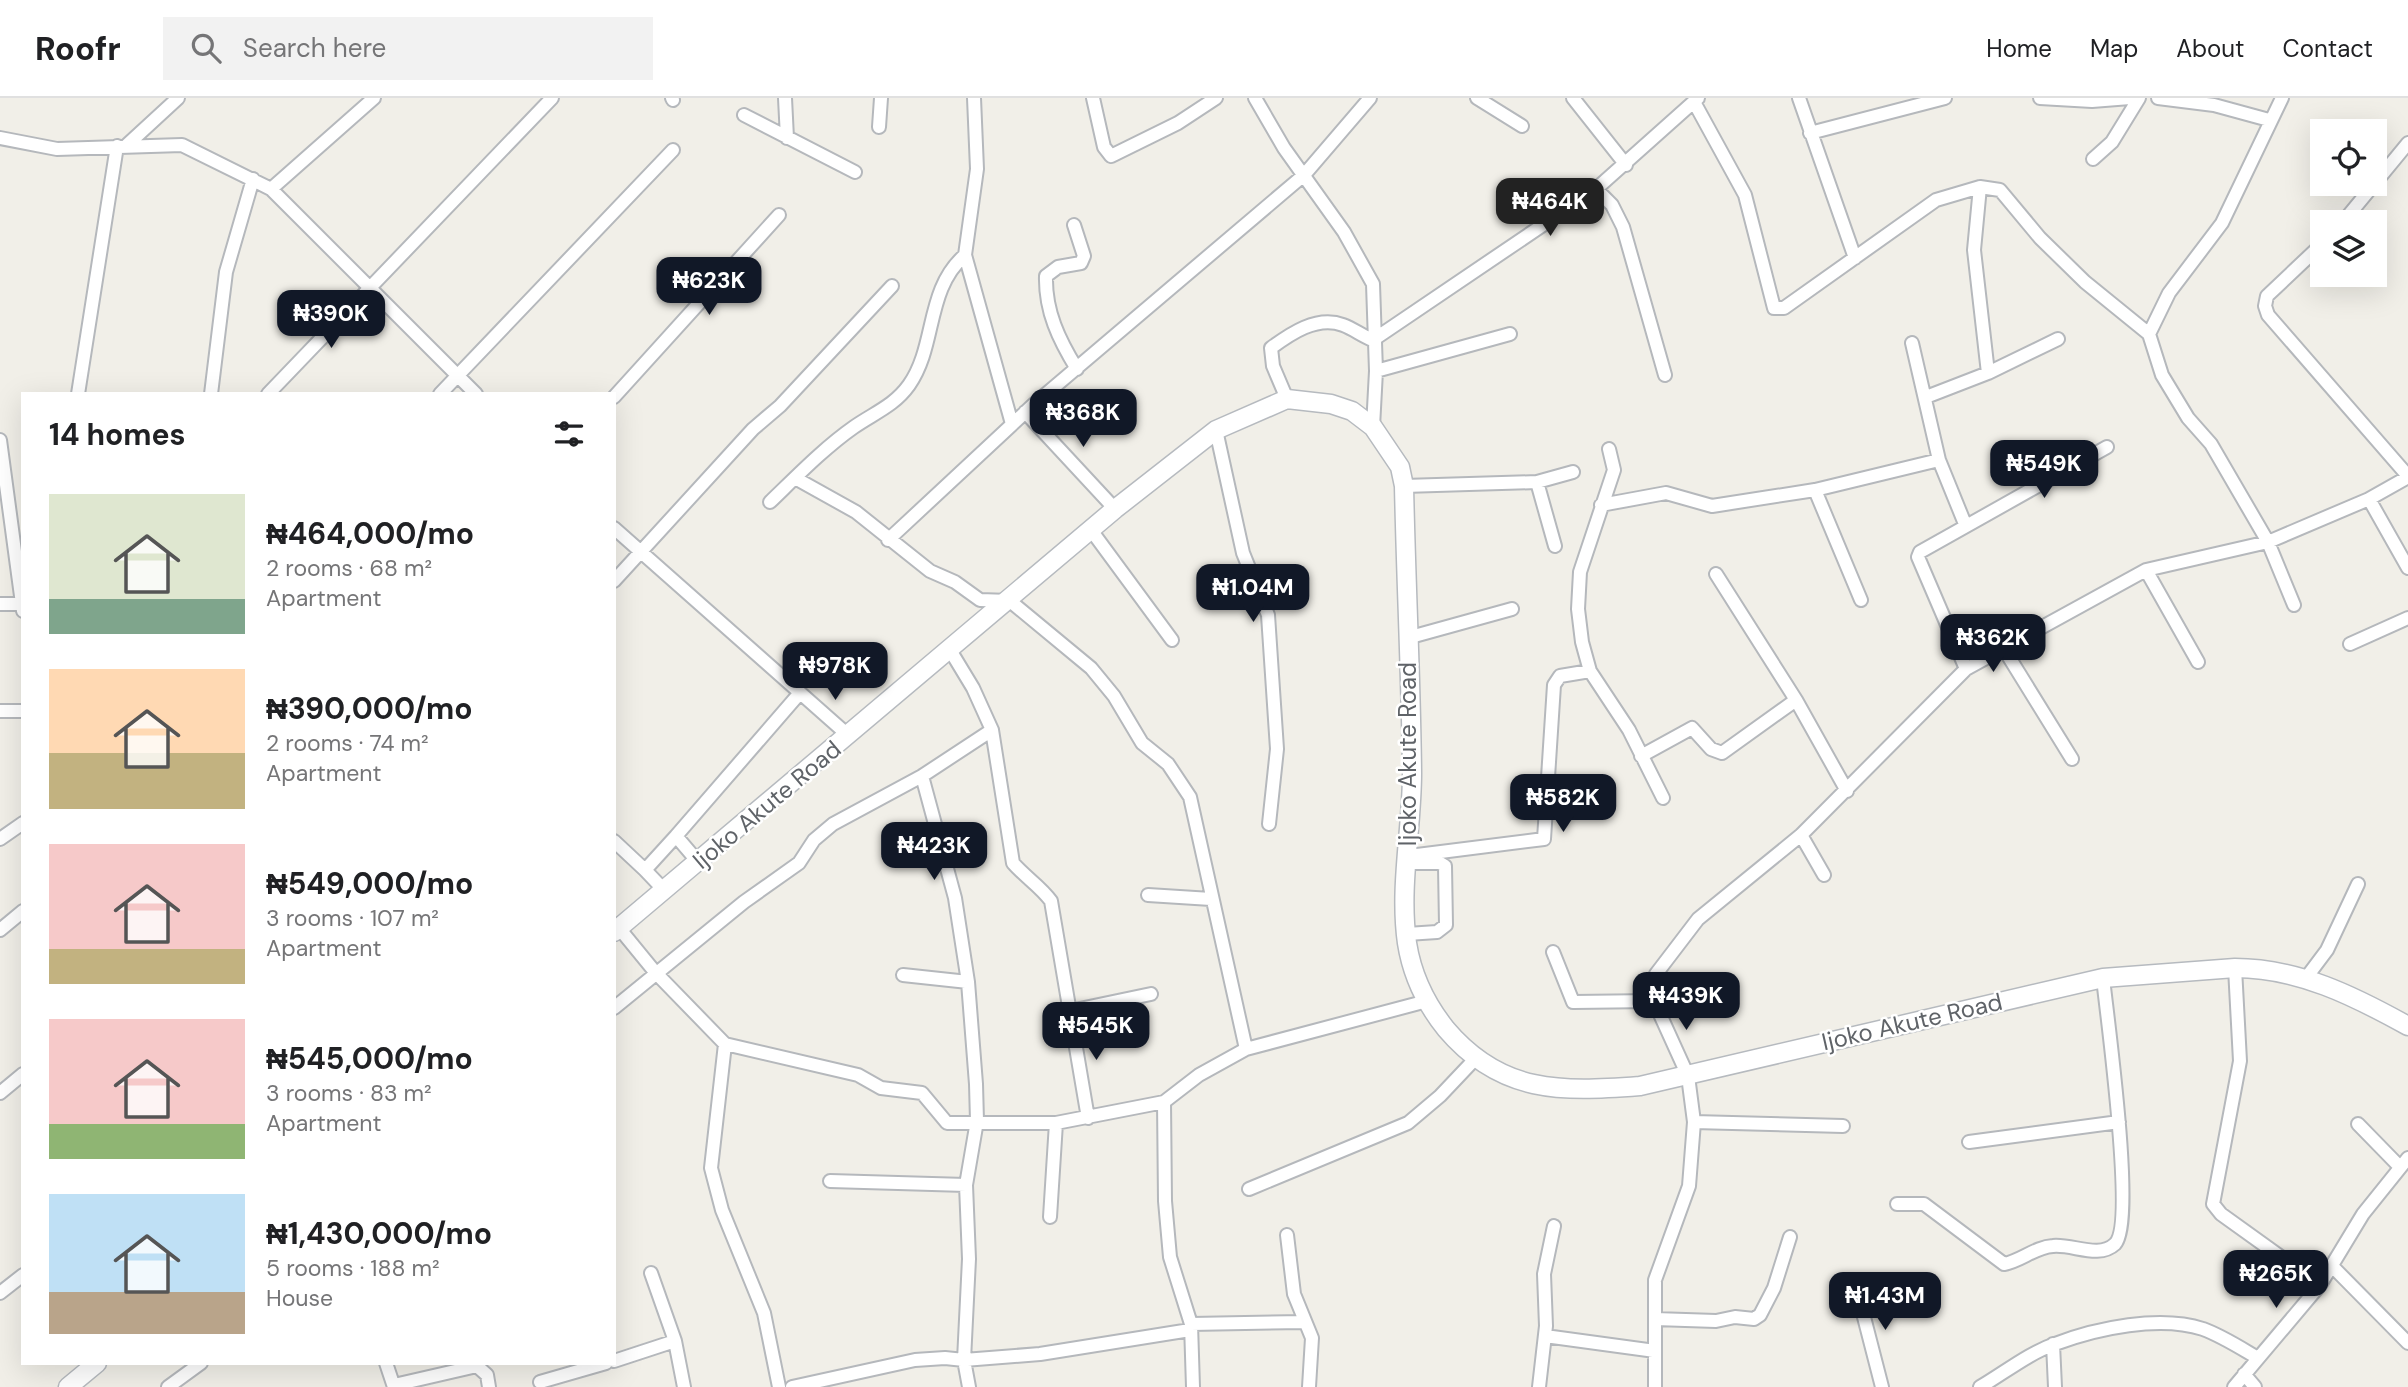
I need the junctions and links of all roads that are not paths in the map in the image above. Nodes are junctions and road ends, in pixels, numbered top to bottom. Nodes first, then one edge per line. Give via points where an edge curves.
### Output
1 (178, 98) edge
2 (374, 98) edge
3 (552, 98) edge
4 (785, 98) edge
5 (881, 98) edge
6 (974, 98) edge
7 (1093, 98) edge
8 (1216, 98) edge
9 (1255, 98) edge
10 (1370, 98) edge
11 (1573, 98) edge
12 (1799, 98) edge
13 (1945, 98) edge
14 (2040, 98) edge
15 (2130, 98) edge
16 (2139, 98) edge
17 (2158, 98) edge
18 (2282, 98) edge
19 (1482, 99) edge
20 (1696, 100) edge
21 (744, 115) dead end
22 (2269, 120) junction
23 (879, 127) dead end
24 (1522, 127) dead end
25 (1810, 133) junction
26 (0, 138) edge
27 (787, 138) junction
28 (2408, 143) edge
29 (122, 146) junction
30 (673, 150) dead end
31 (2093, 159) dead end
32 (1626, 165) junction
33 (855, 172) dead end
34 (1304, 175) junction
35 (253, 179) junction
36 (1980, 187) junction
37 (271, 189) junction
38 (1596, 189) junction
39 (2353, 210) edge
40 (779, 215) dead end
41 (1074, 225) dead end
42 (965, 255) junction
43 (2310, 255) edge
44 (1855, 258) junction
45 (370, 284) junction
46 (892, 286) dead end
47 (1510, 334) dead end
48 (2149, 334) junction
49 (2058, 339) dead end
50 (1373, 340) junction
51 (1912, 343) dead end
52 (1077, 369) junction
53 (1376, 371) junction
54 (1988, 373) junction
55 (1665, 375) dead end
56 (458, 376) junction
57 (78, 392) edge
58 (211, 392) edge
59 (270, 392) edge
60 (442, 392) edge
61 (474, 392) edge
62 (616, 395) edge
63 (1926, 397) junction
64 (1287, 399) junction
65 (1025, 412) junction
66 (1012, 424) junction
67 (1373, 427) junction
68 (1216, 430) junction
69 (0, 440) edge
70 (2107, 447) dead end
71 (1609, 449) dead end
72 (1939, 460) junction
73 (1573, 472) dead end
74 (2408, 476) edge
75 (795, 478) junction
76 (1537, 482) junction
77 (1404, 486) junction
78 (1815, 490) junction
79 (2369, 499) junction
80 (770, 502) dead end
81 (1601, 505) junction
82 (1115, 509) junction
83 (1965, 524) junction
84 (616, 530) edge
85 (1091, 530) junction
86 (888, 540) junction
87 (2269, 542) junction
88 (1555, 546) dead end
89 (642, 555) junction
90 (2408, 568) edge
91 (2146, 570) junction
92 (1716, 574) dead end
93 (616, 580) edge
94 (21, 599) edge
95 (1861, 600) dead end
96 (1010, 601) junction
97 (0, 604) edge
98 (2294, 605) dead end
99 (21, 607) edge
100 (1512, 609) dead end
101 (2408, 618) edge
102 (1407, 638) junction
103 (1172, 640) dead end
104 (2350, 645) dead end
105 (2004, 649) junction
106 (950, 650) junction
107 (2199, 662) dead end
108 (1966, 669) junction
109 (1590, 671) junction
110 (799, 694) junction
111 (1796, 700) junction
112 (0, 711) edge
113 (21, 711) edge
114 (992, 730) junction
115 (849, 736) junction
116 (1641, 756) junction
117 (2072, 759) dead end
118 (922, 776) junction
119 (1847, 791) junction
120 (1663, 798) dead end
121 (21, 824) edge
122 (1269, 824) dead end
123 (1801, 835) junction
124 (676, 836) junction
125 (0, 839) edge
126 (616, 843) edge
127 (1408, 859) junction
128 (699, 863) junction
129 (645, 870) junction
130 (1824, 876) dead end
131 (2358, 884) dead end
132 (665, 891) junction
133 (1148, 895) dead end
134 (1211, 899) junction
135 (21, 913) edge
136 (0, 930) edge
137 (616, 930) edge
138 (1407, 934) junction
139 (1553, 952) dead end
140 (2235, 968) junction
141 (655, 972) junction
142 (903, 975) dead end
143 (2103, 978) junction
144 (2306, 978) junction
145 (968, 982) junction
146 (1151, 993) dead end
147 (1427, 1001) junction
148 (1654, 1001) junction
149 (616, 1006) edge
150 (1070, 1012) junction
151 (2408, 1026) edge
152 (725, 1044) junction
153 (1246, 1049) junction
154 (1475, 1059) junction
155 (21, 1076) edge
156 (1688, 1076) junction
157 (0, 1093) edge
158 (1164, 1102) junction
159 (1088, 1118) junction
160 (977, 1121) junction
161 (1694, 1122) junction
162 (2119, 1122) junction
163 (1056, 1123) junction
164 (2358, 1124) dead end
165 (1843, 1126) dead end
166 (1969, 1142) dead end
167 (2403, 1162) edge
168 (830, 1181) dead end
169 (967, 1185) junction
170 (1249, 1189) dead end
171 (1897, 1203) dead end
172 (1050, 1217) dead end
173 (1554, 1226) dead end
174 (1287, 1235) dead end
175 (1790, 1237) dead end
176 (2332, 1266) junction
177 (651, 1273) dead end
178 (21, 1277) edge
179 (2320, 1285) junction
180 (1856, 1286) dead end
181 (0, 1293) edge
182 (1656, 1319) junction
183 (1304, 1322) junction
184 (1191, 1327) junction
185 (1545, 1336) junction
186 (675, 1342) junction
187 (2408, 1343) edge
188 (2053, 1344) junction
189 (1655, 1351) junction
190 (2256, 1357) junction
191 (616, 1360) edge
192 (964, 1360) junction
193 (95, 1365) edge
194 (198, 1365) edge
195 (387, 1365) edge
196 (599, 1365) edge
197 (2244, 1374) junction
198 (540, 1382) dead end
199 (394, 1386) edge
200 (68, 1387) edge
201 (168, 1387) edge
202 (489, 1387) edge
203 (684, 1387) edge
204 (779, 1387) edge
205 (792, 1387) edge
206 (969, 1387) edge
207 (1193, 1387) edge
208 (1310, 1387) edge
209 (1539, 1387) edge
210 (1655, 1387) edge
211 (1882, 1387) edge
212 (1980, 1387) edge
213 (2055, 1387) edge
214 (2234, 1387) edge
215 (2255, 1387) edge

1 - 29 street
2 - 37 street
3 - 45 street
4 - 27 street
5 - 23 street
6 - 42 street via 977,169
7 - 8 street via 1104,146 1111,156
9 - 34 street
10 - 34 street
11 - 32 street
12 - 25 street
13 - 25 street
14 - 15 street
16 - 31 street via 2112,142
17 - 22 street via 2214,104
18 - 22 street
19 - 24 street
20 - 32 street
20 - 44 street via 1745,195 1774,308 1784,308
21 - 27 street
22 - 48 street via 2222,223 2169,293
25 - 44 street
26 - 29 street via 57,149
27 - 33 street
28 - 39 street
29 - 35 street via 182,145
29 - 57 street
30 - 56 street
32 - 38 street
34 - 50 street via 1373,284
34 - 52 street
35 - 37 street
35 - 58 street via 226,272
36 - 44 street via 1936,200
36 - 48 street via 2000,190 2085,282
36 - 54 street via 1975,250
37 - 45 street
38 - 50 street
38 - 55 street via 1612,205 1623,227
40 - 62 street
41 - 52 street via 1084,256 1081,263 1058,267 1046,276 1046,290 1055,333
42 - 66 street
42 - 75 street via 950,269 941,288 916,372 903,394 853,428
43 - 74 street via 2267,296 2264,306
45 - 56 street
45 - 59 street
46 - 89 street via 746,437
47 - 53 street
48 - 87 street via 2162,375 2188,418 2211,444
49 - 54 street
50 - 53 street
50 - 64 street via 1342,324 1319,323 1294,331 1271,348
51 - 63 street
52 - 65 street
53 - 67 street
54 - 63 street
56 - 60 street
56 - 61 street
63 - 72 street
64 - 67 main road, Ijoko Akute Road via 1331,404 1352,411
64 - 68 main road, Ijoko Akute Road
65 - 66 street
65 - 82 street
66 - 86 street
67 - 77 main road, Ijoko Akute Road via 1399,467
68 - 82 main road, Ijoko Akute Road
68 - 122 street via 1243,552 1268,615 1277,749
69 - 94 street
70 - 83 street
71 - 81 street via 1614,470
72 - 78 street
72 - 83 street
73 - 76 street
74 - 79 street
75 - 80 street
75 - 86 street via 856,512
76 - 77 street
76 - 88 street
77 - 102 main road, Ijoko Akute Road
78 - 81 street via 1712,506 1665,493
78 - 95 street
79 - 87 street
79 - 90 street
81 - 109 street via 1580,572 1577,609
82 - 85 main road, Ijoko Akute Road
83 - 108 street via 1918,557
84 - 89 street
85 - 96 main road, Ijoko Akute Road
85 - 103 street
86 - 96 street via 980,600
87 - 91 street
87 - 98 street
89 - 93 street
89 - 110 street
91 - 105 street
91 - 107 street
92 - 111 street
96 - 106 main road, Ijoko Akute Road
96 - 134 street via 1091,668 1142,743 1168,764 1184,785
97 - 99 street
100 - 102 street
101 - 104 street
102 - 127 main road, Ijoko Akute Road via 1412,777
105 - 108 street
105 - 117 street
106 - 114 street
106 - 115 main road, Ijoko Akute Road
108 - 119 street
109 - 116 street
109 - 127 street via 1560,676 1554,685 1544,839
110 - 115 street
110 - 124 street
111 - 116 street via 1722,753 1711,750 1692,728
111 - 119 street
112 - 113 street
114 - 118 street
114 - 150 street via 1013,863 1051,901
115 - 128 main road, Ijoko Akute Road
116 - 120 street
118 - 141 street via 833,824 814,840 799,863
118 - 145 street via 955,898
119 - 123 street
121 - 125 street
123 - 130 street
123 - 148 street via 1698,919 1664,960 1652,988
124 - 128 street
124 - 129 street
126 - 129 street
127 - 138 main road, Ijoko Akute Road
127 - 138 street via 1445,866 1446,925 1437,932
128 - 132 main road, Ijoko Akute Road
129 - 132 street
131 - 144 street via 2327,950
132 - 137 main road, Ijoko Akute Road
133 - 134 street
134 - 153 street
135 - 136 street
137 - 141 street
138 - 147 main road, Ijoko Akute Road via 1414,971
139 - 148 street via 1573,1002
140 - 143 main road, Ijoko Akute Road
140 - 144 main road, Ijoko Akute Road
140 - 179 street via 2240,1061 2213,1204
141 - 149 street
141 - 152 street
142 - 145 street
143 - 156 main road, Ijoko Akute Road
143 - 162 street
144 - 151 main road, Ijoko Akute Road via 2342,991
145 - 160 street
146 - 150 street
147 - 153 street
147 - 154 main road, Ijoko Akute Road
148 - 156 street
150 - 159 street
152 - 160 street via 858,1075 881,1087 922,1093 947,1123
152 - 204 street via 710,1168 764,1313
153 - 158 street
154 - 156 main road, Ijoko Akute Road via 1500,1074 1562,1090 1640,1086
154 - 170 street via 1408,1123
155 - 157 street
156 - 161 street
158 - 159 street
158 - 184 street via 1170,1257
159 - 163 street
160 - 163 street
160 - 169 street
161 - 165 street
161 - 182 street via 1689,1186 1655,1280
162 - 166 street
162 - 171 street via 2121,1235 2114,1245 2098,1251 2052,1245 2004,1264 1924,1204
163 - 172 street
164 - 167 street
167 - 176 street via 2363,1214
168 - 169 street
169 - 192 street
173 - 185 street via 1544,1274
174 - 183 street via 1294,1294
175 - 182 street via 1774,1288 1754,1319
176 - 179 street
176 - 187 street
177 - 186 street
178 - 181 street
179 - 190 street
180 - 211 street
182 - 189 street
183 - 184 street
183 - 208 street via 1312,1338
184 - 192 street via 1040,1354
184 - 207 street
185 - 189 street
185 - 209 street
186 - 191 street
186 - 203 street
188 - 190 street via 2107,1330 2174,1324 2203,1329
188 - 212 street
188 - 213 street
189 - 210 street
190 - 197 street
192 - 205 street via 915,1360
192 - 206 street
193 - 200 main road
194 - 201 street
195 - 199 street
196 - 198 street
197 - 214 street
197 - 215 street
199 - 202 street via 477,1366 487,1375

